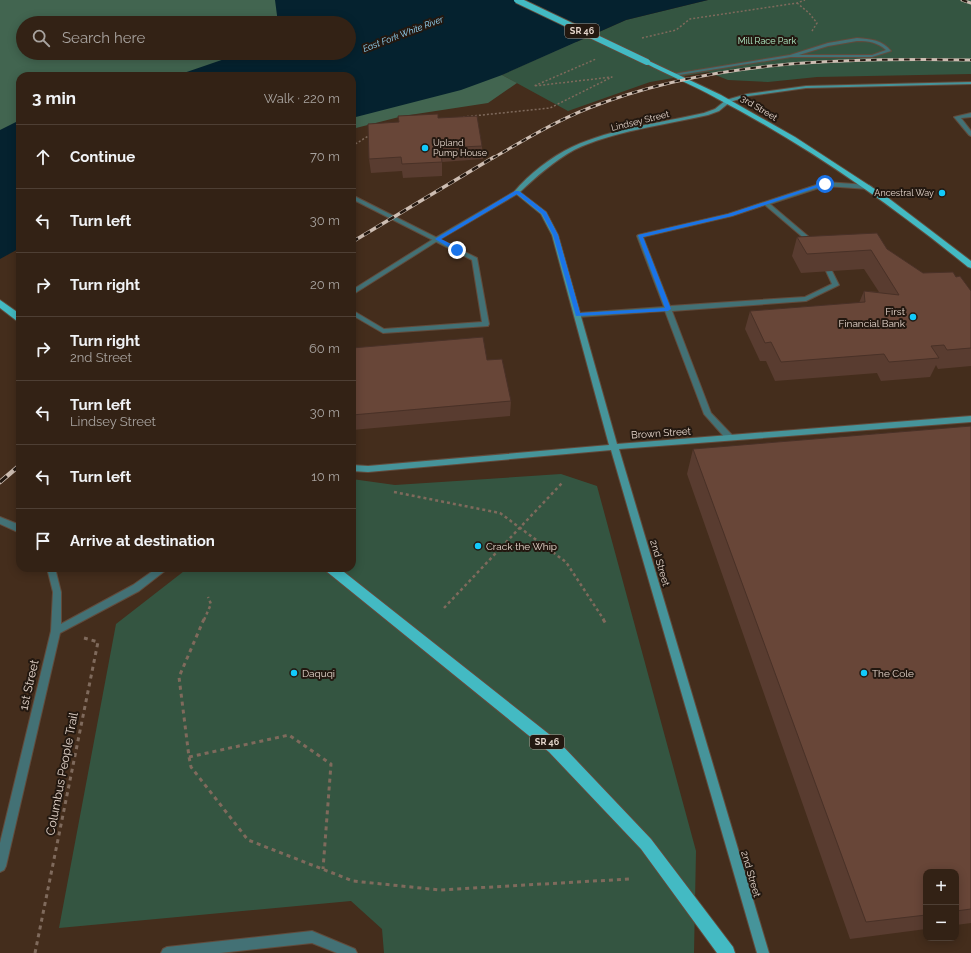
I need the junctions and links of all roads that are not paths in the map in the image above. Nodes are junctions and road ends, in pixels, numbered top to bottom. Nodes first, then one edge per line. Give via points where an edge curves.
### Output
1 (517, 0) edge
2 (791, 56) junction
3 (673, 75) junction
4 (971, 83) edge
5 (728, 101) junction
6 (971, 115) edge
7 (971, 134) edge
8 (869, 187) junction
9 (517, 192) junction
10 (356, 199) edge
11 (766, 203) junction
12 (437, 239) junction
13 (818, 250) edge
14 (971, 265) edge
15 (829, 271) edge
16 (356, 290) edge
17 (0, 303) edge
18 (668, 309) junction
19 (356, 314) edge
20 (578, 315) junction
21 (16, 316) edge
22 (971, 419) edge
23 (730, 438) junction
24 (614, 447) junction
25 (356, 468) edge
26 (0, 520) edge
27 (16, 527) edge
28 (52, 572) edge
29 (158, 572) edge
30 (335, 572) edge
31 (56, 631) junction
32 (0, 866) edge
33 (167, 953) edge
34 (351, 953) edge
35 (727, 953) edge
36 (763, 953) edge

1 - 3 highway, 3rd Street / SR 46, bridge
2 - 2 street via 872,56 889,51 885,44 874,40 856,39 816,47
2 - 3 street
3 - 5 highway, 3rd Street / SR 46
4 - 5 main road, Lindsey Street via 806,87 749,95
5 - 8 highway, 3rd Street / SR 46
5 - 9 main road, Lindsey Street via 717,110 706,114 580,146 546,165
6 - 7 street via 957,117
8 - 11 street via 825,184
8 - 14 highway, 3rd Street / SR 46 via 928,229
9 - 12 street, Lindsey Street
9 - 20 main road, 2nd Street via 544,213 555,235
10 - 12 street
11 - 13 street via 816,245
11 - 18 street via 730,215 640,236
12 - 16 street, Lindsey Street
12 - 19 street via 475,259 486,324 383,331
15 - 18 street via 836,285 806,299
17 - 21 highway
18 - 20 street
18 - 23 street via 708,414
20 - 24 main road, 2nd Street
22 - 23 main road, Brown Street
23 - 24 main road, Brown Street
24 - 25 main road, Brown Street via 368,470
24 - 36 main road, 2nd Street
26 - 27 street
28 - 31 street, 1st Street via 57,592
29 - 31 street via 136,588
30 - 35 highway, SR 46 via 554,747 646,844
31 - 32 street, 1st Street
33 - 34 street via 312,937

